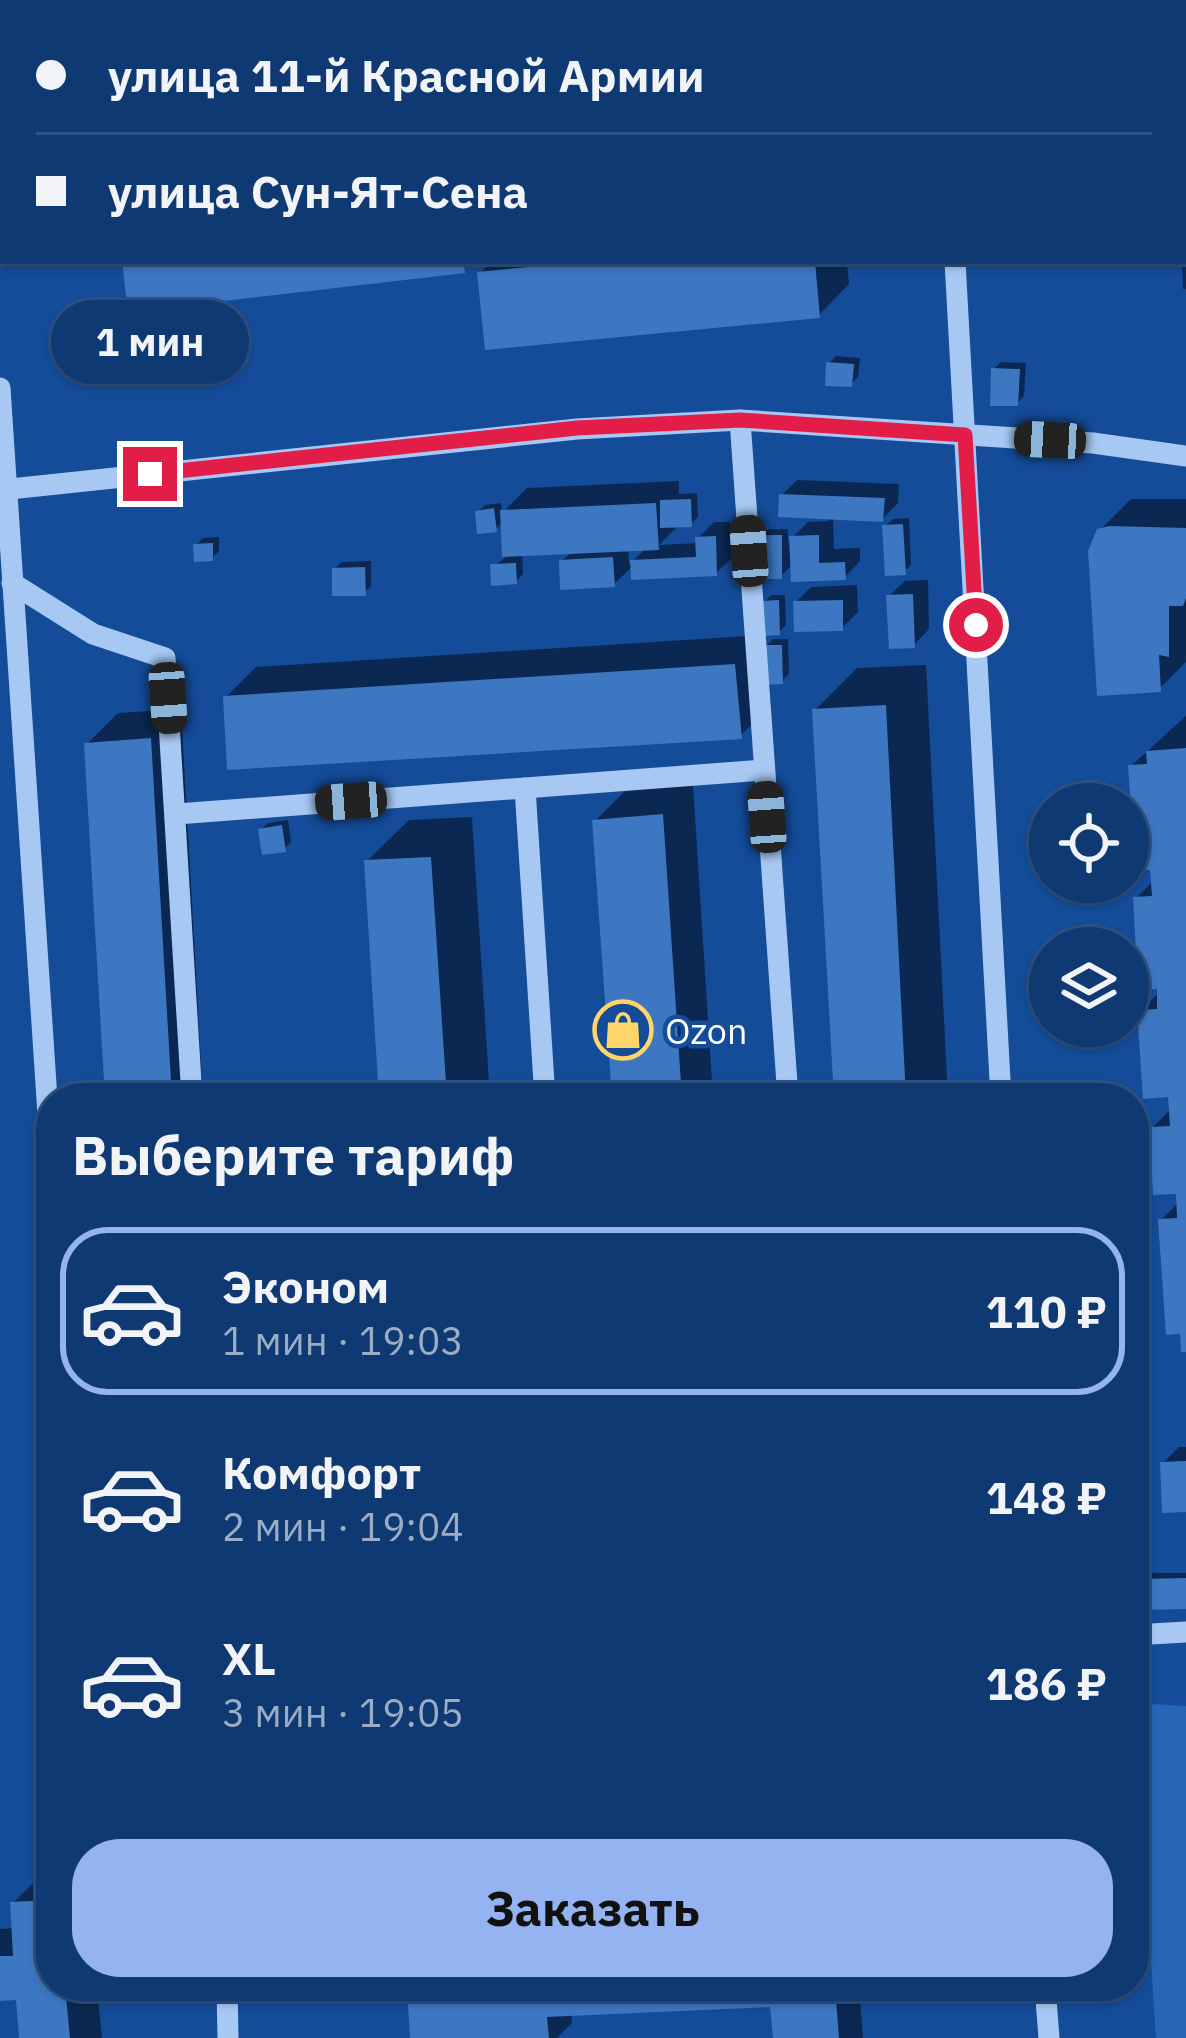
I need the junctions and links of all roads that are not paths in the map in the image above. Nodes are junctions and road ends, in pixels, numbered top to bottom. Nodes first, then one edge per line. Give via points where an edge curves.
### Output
1 (955, 264) edge
2 (0, 388) edge
3 (740, 420) junction
4 (965, 435) junction
5 (1186, 456) edge
6 (4, 490) edge
7 (12, 583) junction
8 (764, 770) junction
9 (525, 788) junction
10 (177, 814) junction
11 (46, 1083) edge
12 (191, 1083) edge
13 (544, 1083) edge
14 (787, 1083) edge
15 (1000, 1083) edge
16 (1186, 1632) edge
17 (1149, 1634) edge
18 (227, 2001) edge
19 (1047, 2001) edge
20 (228, 2038) edge
21 (1048, 2038) edge

1 - 4 street
2 - 6 street
3 - 4 street
3 - 6 street via 577,428
3 - 8 street
4 - 5 street
4 - 15 street
6 - 7 street
7 - 10 street via 93,634 165,658
7 - 11 street
8 - 9 street
8 - 14 street
9 - 10 street
9 - 13 street
10 - 12 street
16 - 17 street
18 - 20 street
19 - 21 street

